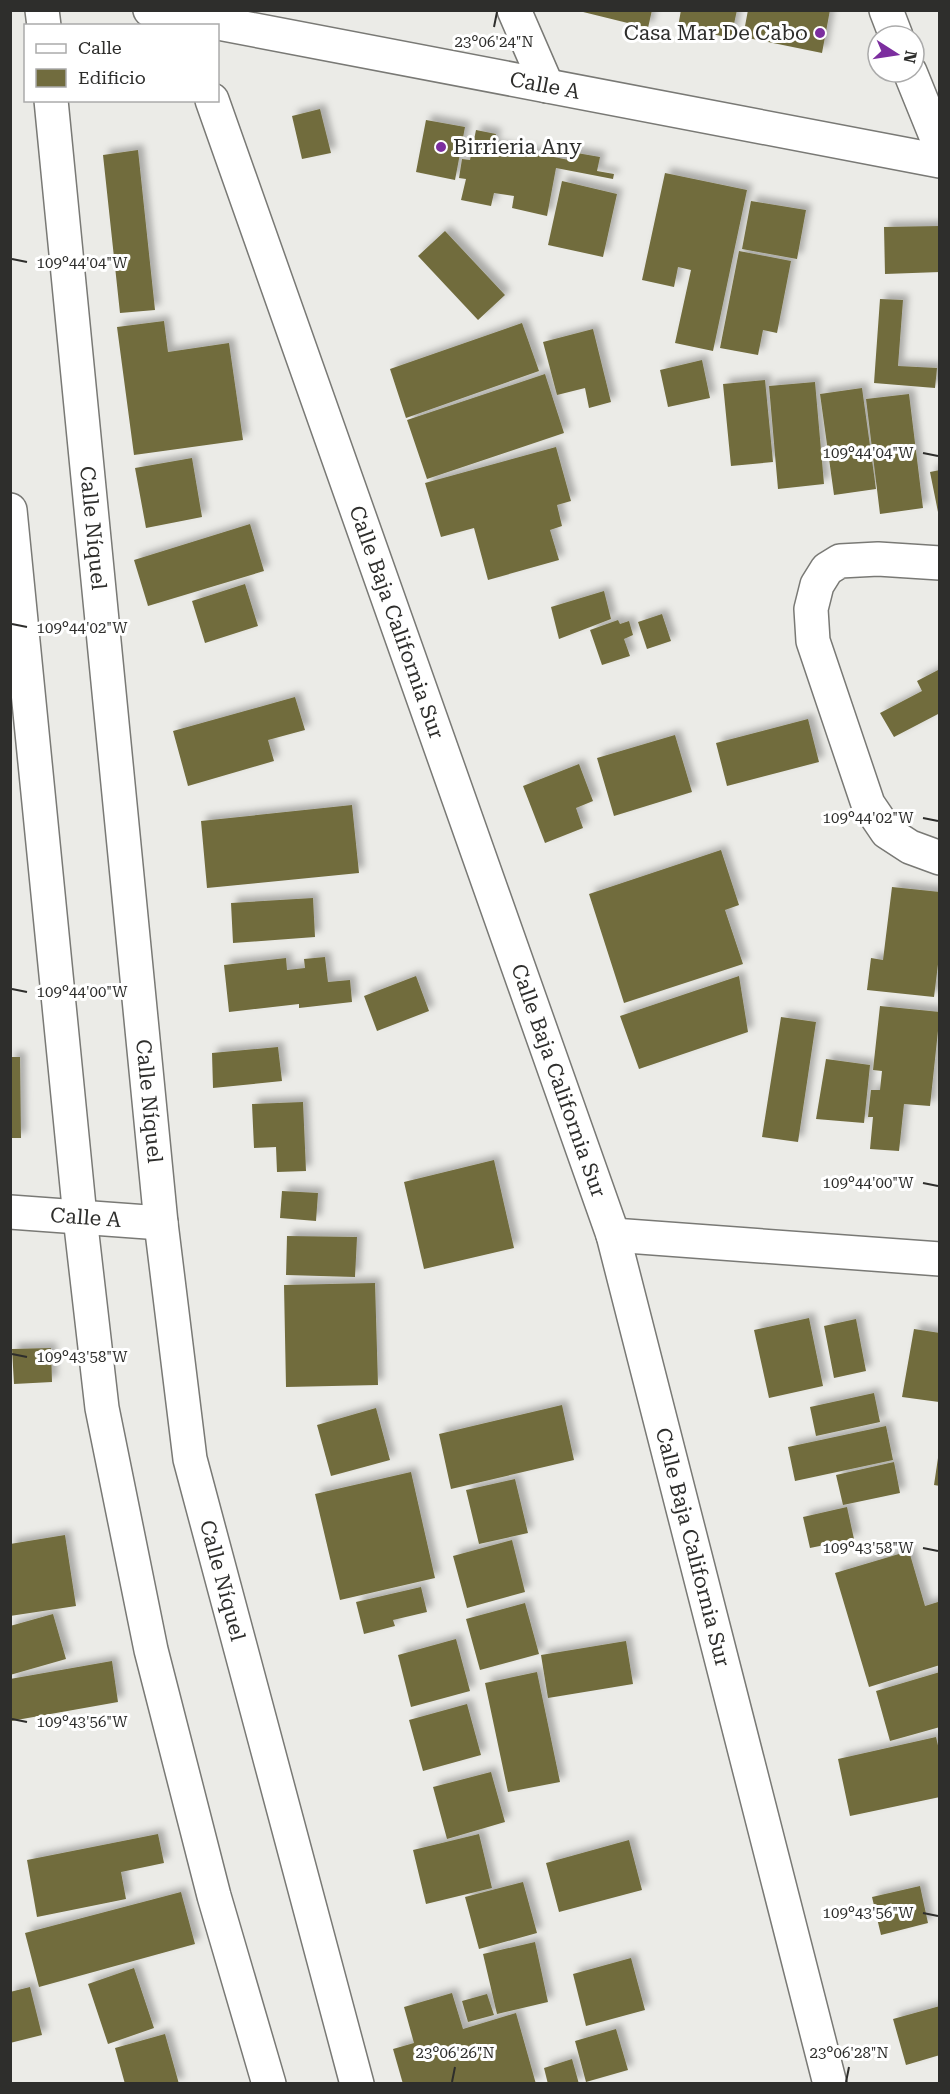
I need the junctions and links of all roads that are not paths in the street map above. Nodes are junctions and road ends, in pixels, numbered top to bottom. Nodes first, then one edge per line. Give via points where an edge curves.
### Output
1 (150, 10) edge
2 (514, 10) edge
3 (184, 21) edge
4 (201, 24) edge
5 (219, 27) edge
6 (915, 84) edge
7 (546, 86) junction
8 (51, 102) edge
9 (213, 102) edge
10 (939, 146) edge
11 (939, 161) edge
12 (10, 510) edge
13 (939, 563) edge
14 (939, 858) edge
15 (10, 1212) edge
16 (80, 1217) junction
17 (161, 1223) junction
18 (613, 1234) junction
19 (939, 1258) edge
20 (269, 2084) edge
21 (357, 2084) edge
22 (830, 2084) edge

1 - 3 street, Calle A
2 - 7 street
3 - 4 street, Calle A
5 - 7 street, Calle A
6 - 10 street
7 - 11 street, Calle A
8 - 17 street, Calle Níquel
9 - 18 street, Calle Baja California Sur
12 - 16 street
13 - 14 street via 840,561 827,569 817,585 811,609 813,641 868,804 887,832 910,847
15 - 16 street, Calle A
16 - 17 street, Calle A
16 - 20 street via 102,1408 151,1650 214,1896
17 - 21 street, Calle Níquel via 190,1459
18 - 19 street
18 - 22 street, Calle Baja California Sur

